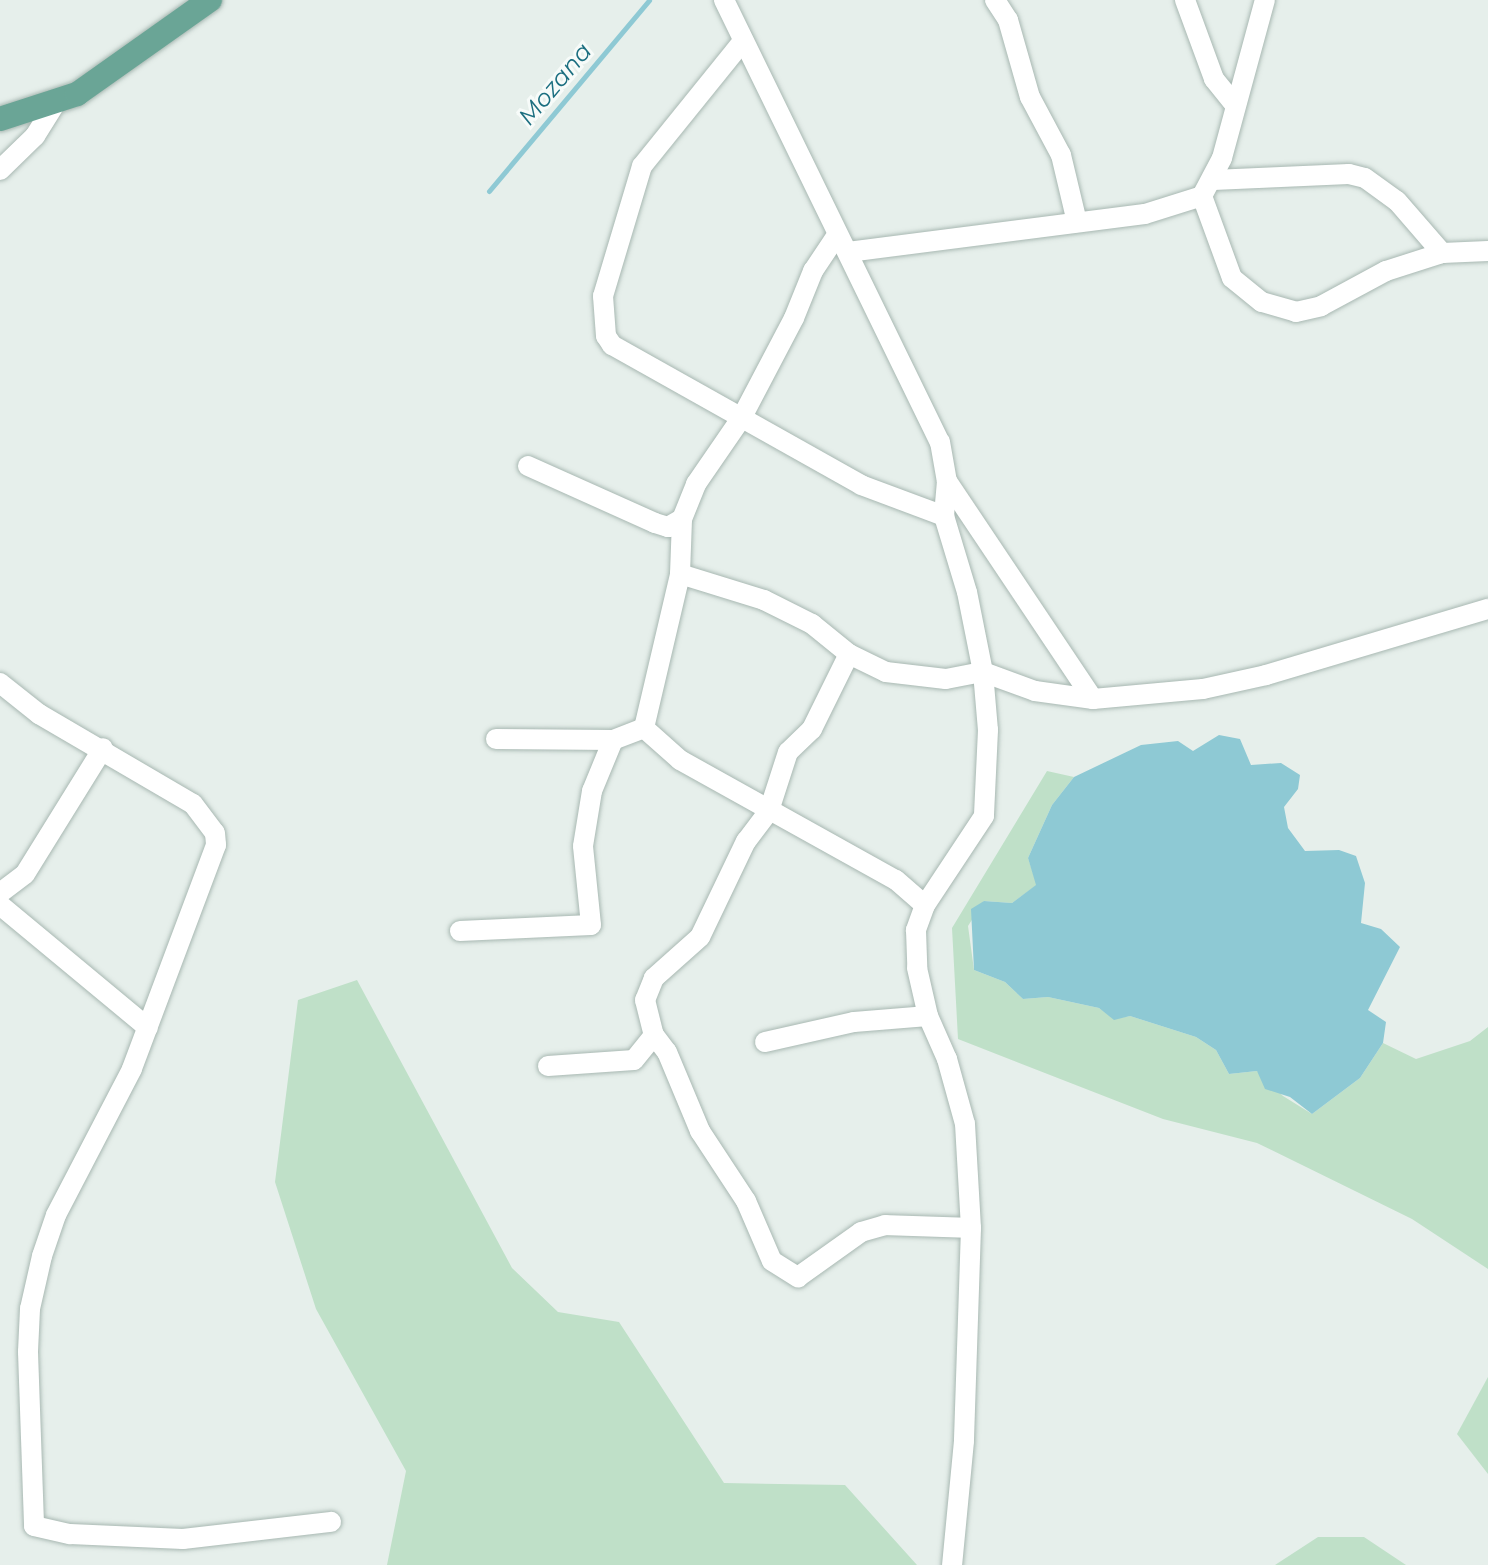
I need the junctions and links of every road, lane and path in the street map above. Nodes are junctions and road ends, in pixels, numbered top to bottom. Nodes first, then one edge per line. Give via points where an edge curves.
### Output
1 (210, 0) edge
2 (724, 0) edge
3 (995, 0) edge
4 (1185, 0) edge
5 (1265, 0) edge
6 (743, 41) junction
7 (1234, 104) junction
8 (54, 105) junction
9 (0, 119) edge
10 (0, 170) edge
11 (1208, 188) junction
12 (1077, 222) junction
13 (843, 244) junction
14 (1488, 251) edge
15 (1442, 253) junction
16 (742, 417) junction
17 (528, 466) dead end
18 (947, 481) junction
19 (944, 516) junction
20 (682, 519) junction
21 (680, 574) junction
22 (1488, 609) edge
23 (849, 654) junction
24 (983, 672) junction
25 (0, 683) edge
26 (1093, 699) junction
27 (644, 728) junction
28 (496, 739) dead end
29 (613, 740) junction
30 (103, 748) junction
31 (769, 811) junction
32 (0, 893) edge
33 (0, 905) edge
34 (925, 905) junction
35 (460, 931) dead end
36 (928, 1016) junction
37 (148, 1028) junction
38 (654, 1035) junction
39 (765, 1042) dead end
40 (548, 1066) dead end
41 (971, 1228) junction
42 (331, 1522) dead end
43 (952, 1565) edge

1 - 8 main road via 105,77
2 - 6 street
3 - 12 street via 1008,20 1030,97 1061,155
4 - 7 street via 1214,79
5 - 7 street
6 - 13 street
6 - 16 street via 685,116 648,153 601,316 612,345
7 - 11 street
8 - 9 main road
8 - 10 street via 35,136
11 - 12 street via 1145,214
11 - 15 street via 1349,174 1365,178 1397,201
11 - 15 street via 1232,278 1276,308 1296,312 1321,306 1386,271
12 - 13 street
13 - 16 street via 813,271
13 - 18 street via 940,442
14 - 15 street
16 - 19 street via 861,485
16 - 20 street via 696,484
17 - 20 street via 655,523 668,527
18 - 19 street
18 - 26 street
19 - 24 street
20 - 21 street
21 - 23 street via 764,600 812,624
21 - 27 street
22 - 26 street via 1266,675 1203,689
23 - 24 street via 886,672 946,679
23 - 31 street via 812,729 788,752
24 - 26 street via 1035,691
24 - 34 street via 988,730 984,816
25 - 30 street via 39,714
27 - 29 street
27 - 31 street via 680,760
28 - 29 street
29 - 35 street via 592,791 583,846 591,925
30 - 32 street via 25,874
30 - 37 street via 193,804 215,833 216,845
31 - 34 street via 896,880
31 - 38 street via 746,841 700,937 654,978 645,1000
33 - 37 street
34 - 36 street via 916,930 917,968
36 - 39 street via 854,1022
36 - 41 street via 947,1059 965,1124
37 - 42 street via 56,1215 42,1256 30,1309 28,1352 34,1526 70,1534 183,1539
38 - 40 street via 634,1060
38 - 41 street via 667,1052 700,1131 746,1201 772,1261 798,1277 861,1232 885,1225
41 - 43 street via 964,1441

